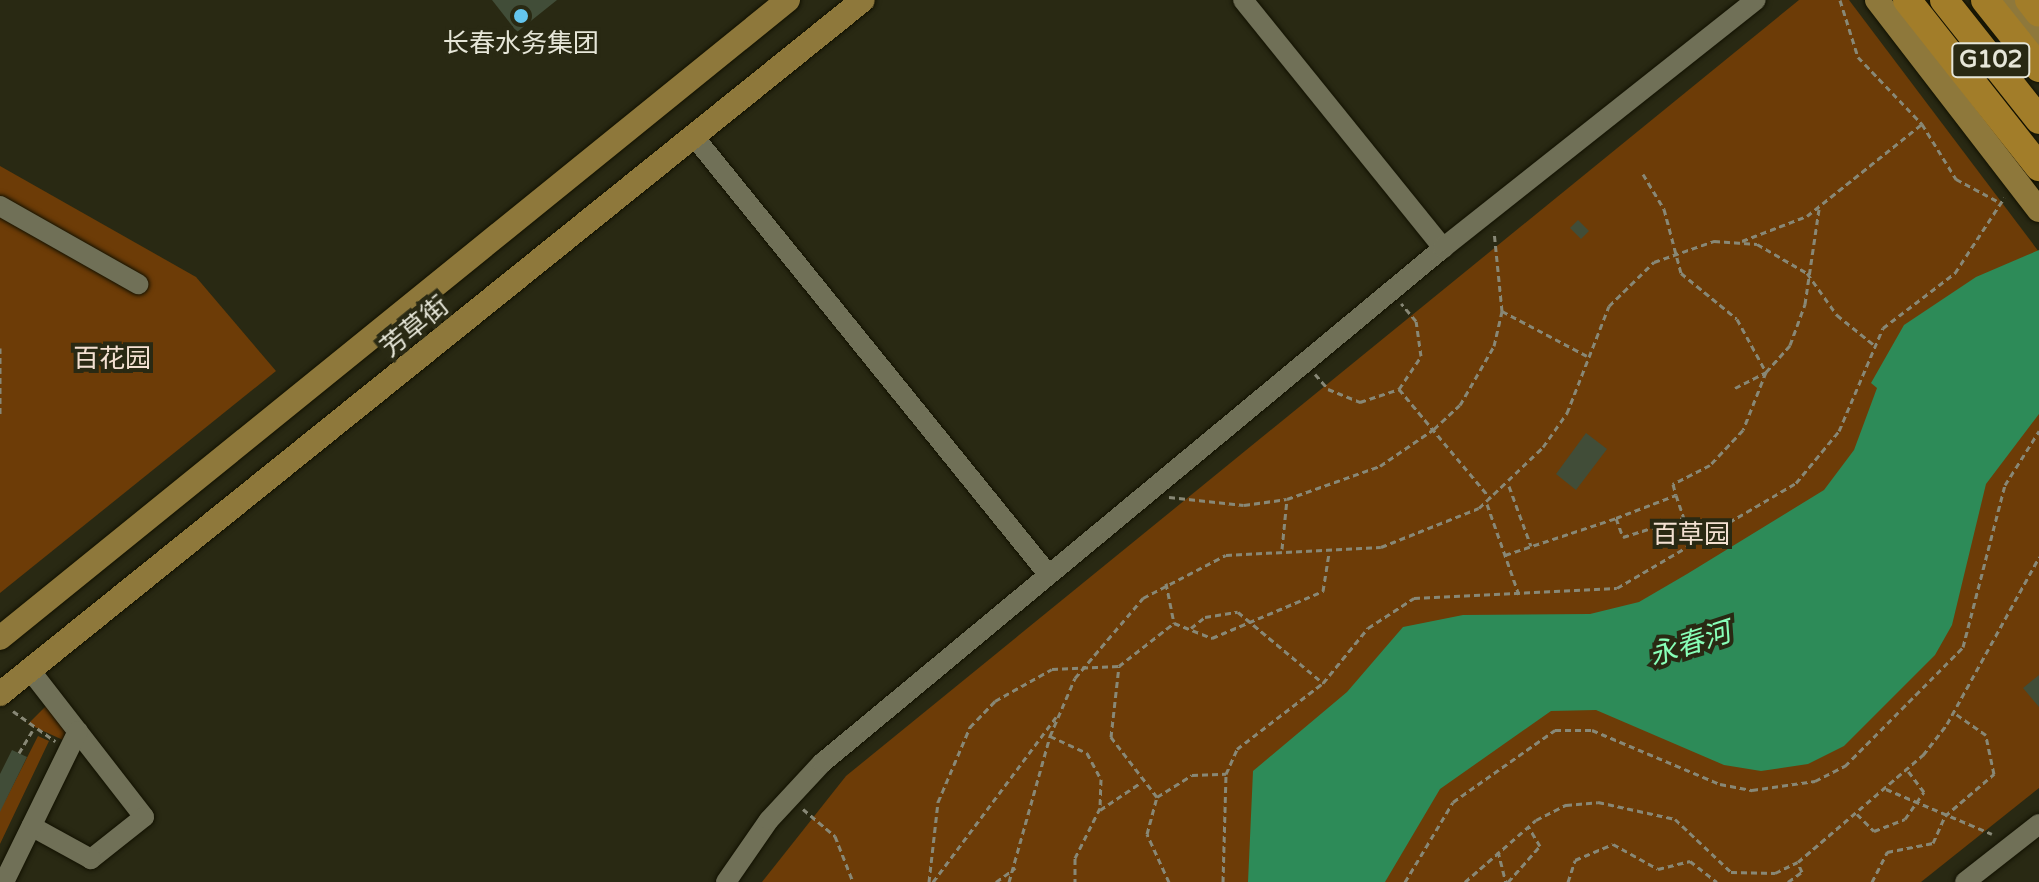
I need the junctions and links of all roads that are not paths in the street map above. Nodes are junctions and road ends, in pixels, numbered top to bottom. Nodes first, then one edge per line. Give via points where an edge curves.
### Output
1 (788, 0) edge
2 (863, 0) edge
3 (1243, 0) edge
4 (1756, 0) edge
5 (1877, 0) edge
6 (1907, 0) edge
7 (1931, 0) edge
8 (1944, 0) edge
9 (1985, 0) edge
10 (2005, 0) edge
11 (2029, 0) edge
12 (2039, 13) edge
13 (2039, 43) edge
14 (2039, 68) edge
15 (2039, 120) edge
16 (2039, 137) edge
17 (696, 139) junction
18 (2039, 167) edge
19 (0, 206) edge
20 (2039, 210) edge
21 (1443, 248) junction
22 (138, 284) dead end
23 (1048, 574) junction
24 (27, 616) junction
25 (0, 638) edge
26 (55, 650) junction
27 (30, 670) junction
28 (6, 703) edge
29 (74, 740) junction
30 (2039, 824) edge
31 (31, 826) junction
32 (4, 882) edge
33 (726, 882) edge
34 (1965, 882) edge

1 - 24 main road, 芳草街
2 - 17 main road, 芳草街
3 - 21 street
4 - 21 street
5 - 20 main road
6 - 18 highway
7 - 16 main road
8 - 15 highway, G102
9 - 14 highway, G102
10 - 13 main road
11 - 12 highway
17 - 23 street
17 - 26 main road, 芳草街
19 - 22 street
21 - 23 street
23 - 33 street via 789,799
24 - 25 main road, 芳草街
24 - 26 main road
26 - 27 main road, 芳草街
27 - 28 main road, 芳草街
27 - 29 street
29 - 31 street
29 - 31 street via 144,817 91,859
30 - 34 street
31 - 32 street

